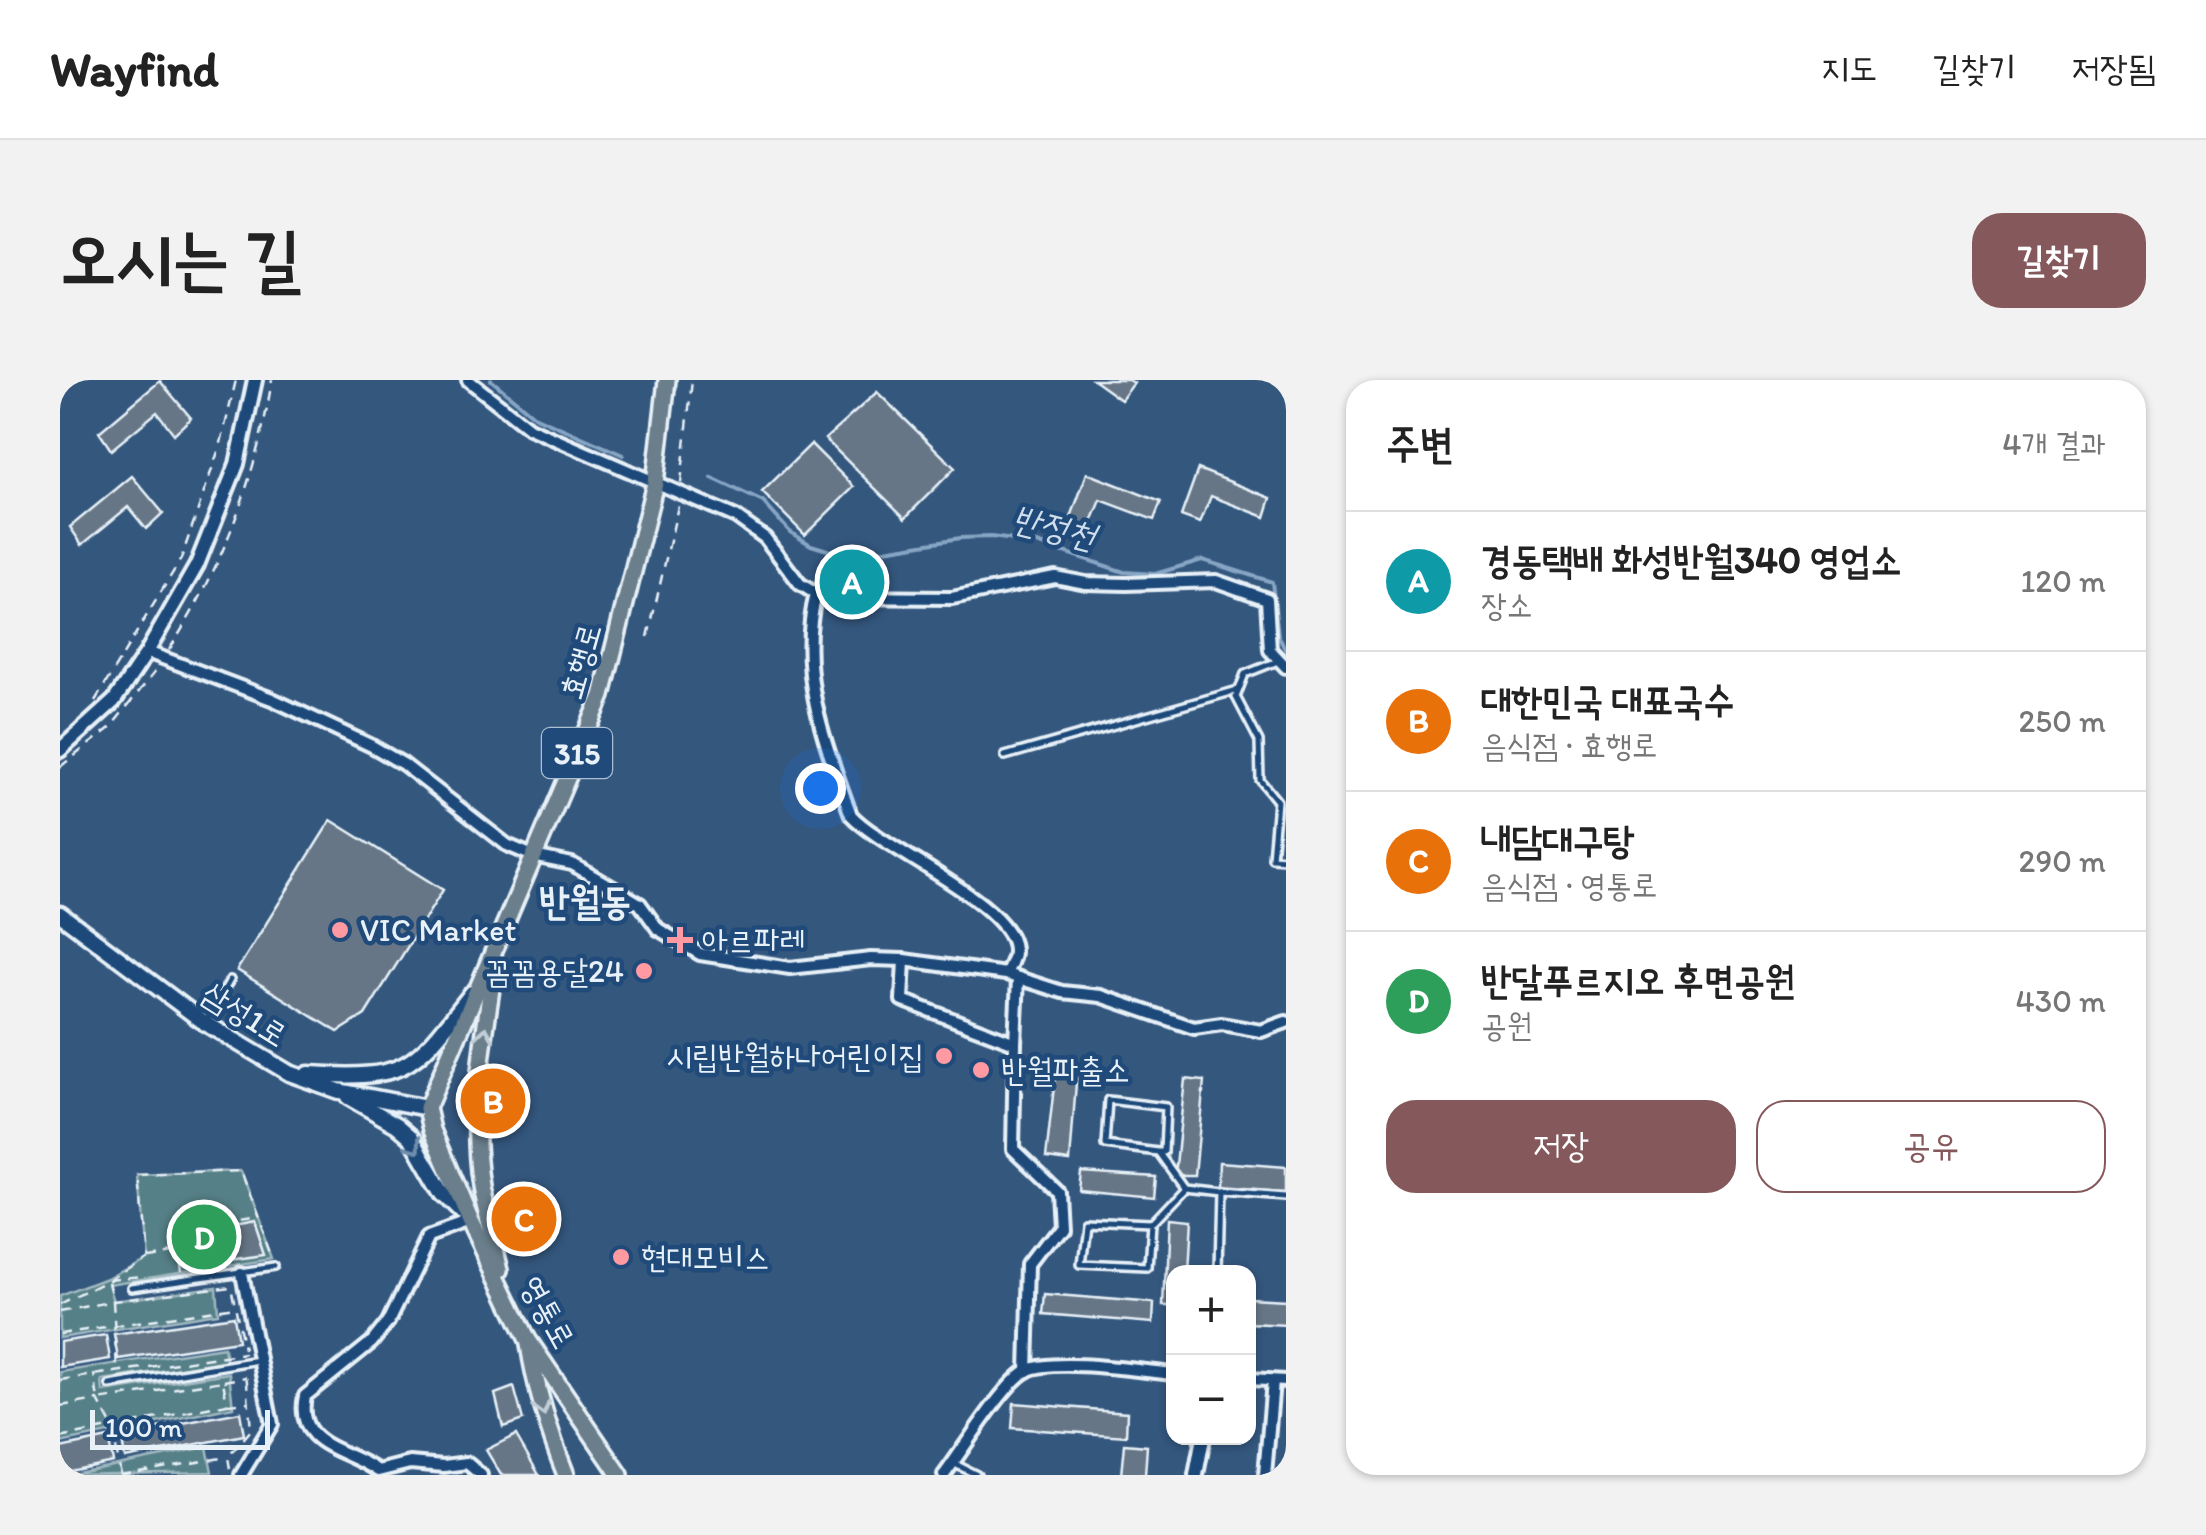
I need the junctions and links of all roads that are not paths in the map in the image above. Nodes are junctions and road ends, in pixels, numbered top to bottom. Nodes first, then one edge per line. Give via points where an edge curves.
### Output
1 (255, 380) edge
2 (468, 380) edge
3 (667, 380) edge
4 (656, 483) junction
5 (816, 594) junction
6 (147, 652) junction
7 (1283, 664) edge
8 (1238, 690) junction
9 (60, 750) edge
10 (1004, 756) dead end
11 (533, 856) junction
12 (1286, 859) edge
13 (64, 923) edge
14 (499, 936) junction
15 (904, 960) junction
16 (1006, 974) junction
17 (1018, 978) junction
18 (230, 980) dead end
19 (479, 985) junction
20 (1286, 1022) edge
21 (205, 1024) junction
22 (1016, 1043) junction
23 (289, 1074) junction
24 (339, 1091) junction
25 (427, 1108) junction
26 (1158, 1152) junction
27 (1184, 1188) junction
28 (1220, 1192) junction
29 (1286, 1197) edge
30 (472, 1222) junction
31 (1150, 1224) junction
32 (275, 1263) road end
33 (1217, 1265) edge
34 (242, 1273) junction
35 (132, 1288) dead end
36 (509, 1302) junction
37 (528, 1340) junction
38 (260, 1360) junction
39 (1027, 1371) junction
40 (1166, 1373) edge
41 (1256, 1379) edge
42 (1272, 1380) junction
43 (1286, 1382) edge
44 (110, 1385) dead end
45 (1202, 1445) edge
46 (953, 1463) junction
47 (377, 1473) edge
48 (241, 1475) edge
49 (481, 1475) edge
50 (566, 1475) edge
51 (620, 1475) edge
52 (944, 1475) edge
53 (977, 1475) edge
54 (1196, 1475) edge
55 (1266, 1475) edge

1 - 6 street via 220,512
2 - 4 street via 529,428
3 - 4 main road, 효행로 / 315
4 - 5 street via 750,527
4 - 11 main road, 효행로 / 315 via 602,696
5 - 7 street via 952,598 1056,577 1126,584 1216,580 1267,598 1270,650
5 - 16 street via 808,624 814,702 851,815 997,916 1015,954
6 - 9 street via 114,701
6 - 11 street via 372,746 507,845
7 - 8 lane via 1245,674
8 - 10 lane
8 - 12 lane via 1259,741 1260,780 1276,801 1272,858
11 - 14 main road, 효행로 / 315
11 - 15 street via 572,864 605,883 640,904 658,930 700,954 790,968
13 - 21 main road, 삼성1로
14 - 19 main road, 효행로 / 315
36 -> 14 main road, 315 via 481,1184 478,1127
15 - 16 street
15 - 22 street via 902,1000
16 - 17 street
17 - 20 street via 1101,996 1194,1028 1222,1024 1261,1031
17 - 22 street
18 - 21 lane
19 - 23 main road via 429,1048 402,1068 371,1076
19 - 25 main road, 효행로 / 315
21 - 23 main road, 삼성1로
22 - 39 street via 1012,1149 1056,1190 1059,1226 1030,1264
23 - 24 main road, 삼성1로
24 - 25 main road, 삼성1로
24 -> 30 main road via 411,1137 444,1194
25 - 30 main road, 영통로 / 315
26 - 26 lane via 1105,1145 1108,1100 1166,1107 1164,1152
26 - 27 lane
27 - 28 lane
27 - 31 lane
28 - 29 lane
28 - 33 lane
30 - 36 main road, 영통로 / 315
30 - 47 street via 429,1238 388,1322 305,1396 311,1433
31 - 31 lane via 1147,1268 1079,1265 1084,1221
32 - 34 lane
34 - 35 lane
34 - 38 street
36 - 37 main road, 영통로 / 315
37 -> 50 main road via 534,1382
37 - 51 main road, 영통로 / 315
38 - 44 lane
38 - 48 street via 272,1424
39 - 40 street via 1082,1366
39 - 46 street
41 - 42 street
42 - 43 street
42 - 55 street
45 - 54 street
46 - 52 street
46 - 53 lane
47 - 49 street via 410,1463 467,1463

